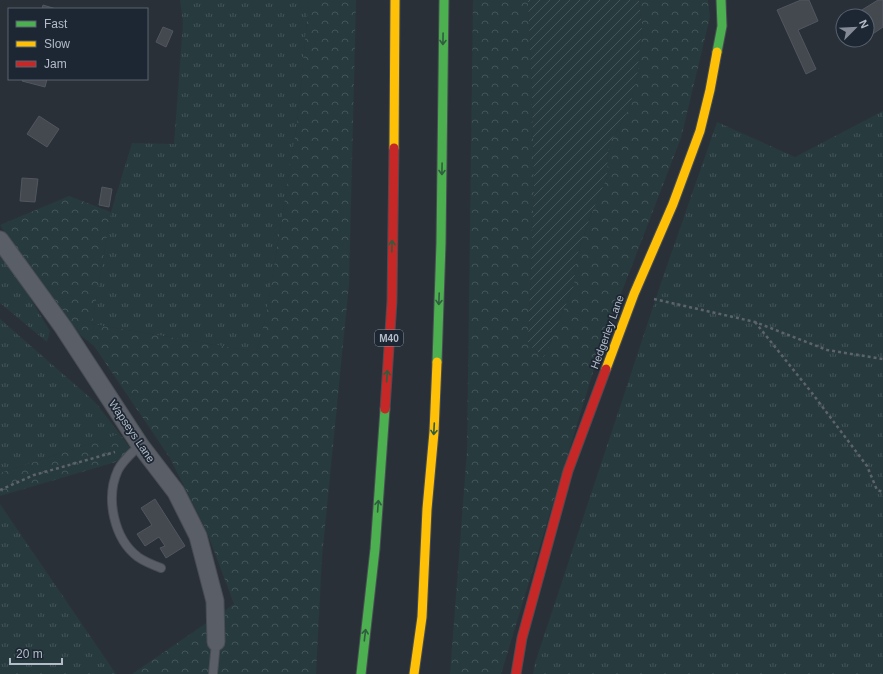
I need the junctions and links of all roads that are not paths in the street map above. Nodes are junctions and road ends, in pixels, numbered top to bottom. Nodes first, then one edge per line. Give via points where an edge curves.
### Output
1 (395, 0) edge
2 (444, 0) edge
3 (721, 0) edge
4 (0, 240) edge
5 (140, 445) junction
6 (161, 568) dead end
7 (216, 642) joint
8 (213, 674) edge
9 (360, 674) edge
10 (414, 674) edge
11 (516, 674) edge

9 -> 1 main road, M40 via 375,549 392,301
2 -> 10 main road via 441,243 434,432 427,509 422,617
3 - 11 main road, Hedgerley Lane via 722,26 700,131 673,204 634,294 568,470 522,638
4 - 5 street, Wapseys Lane via 63,327
5 - 6 lane via 125,458 118,470 114,481 112,508 122,537 131,551 139,558
5 - 7 street, Wapseys Lane via 176,492 198,536 215,601
7 - 8 lane

